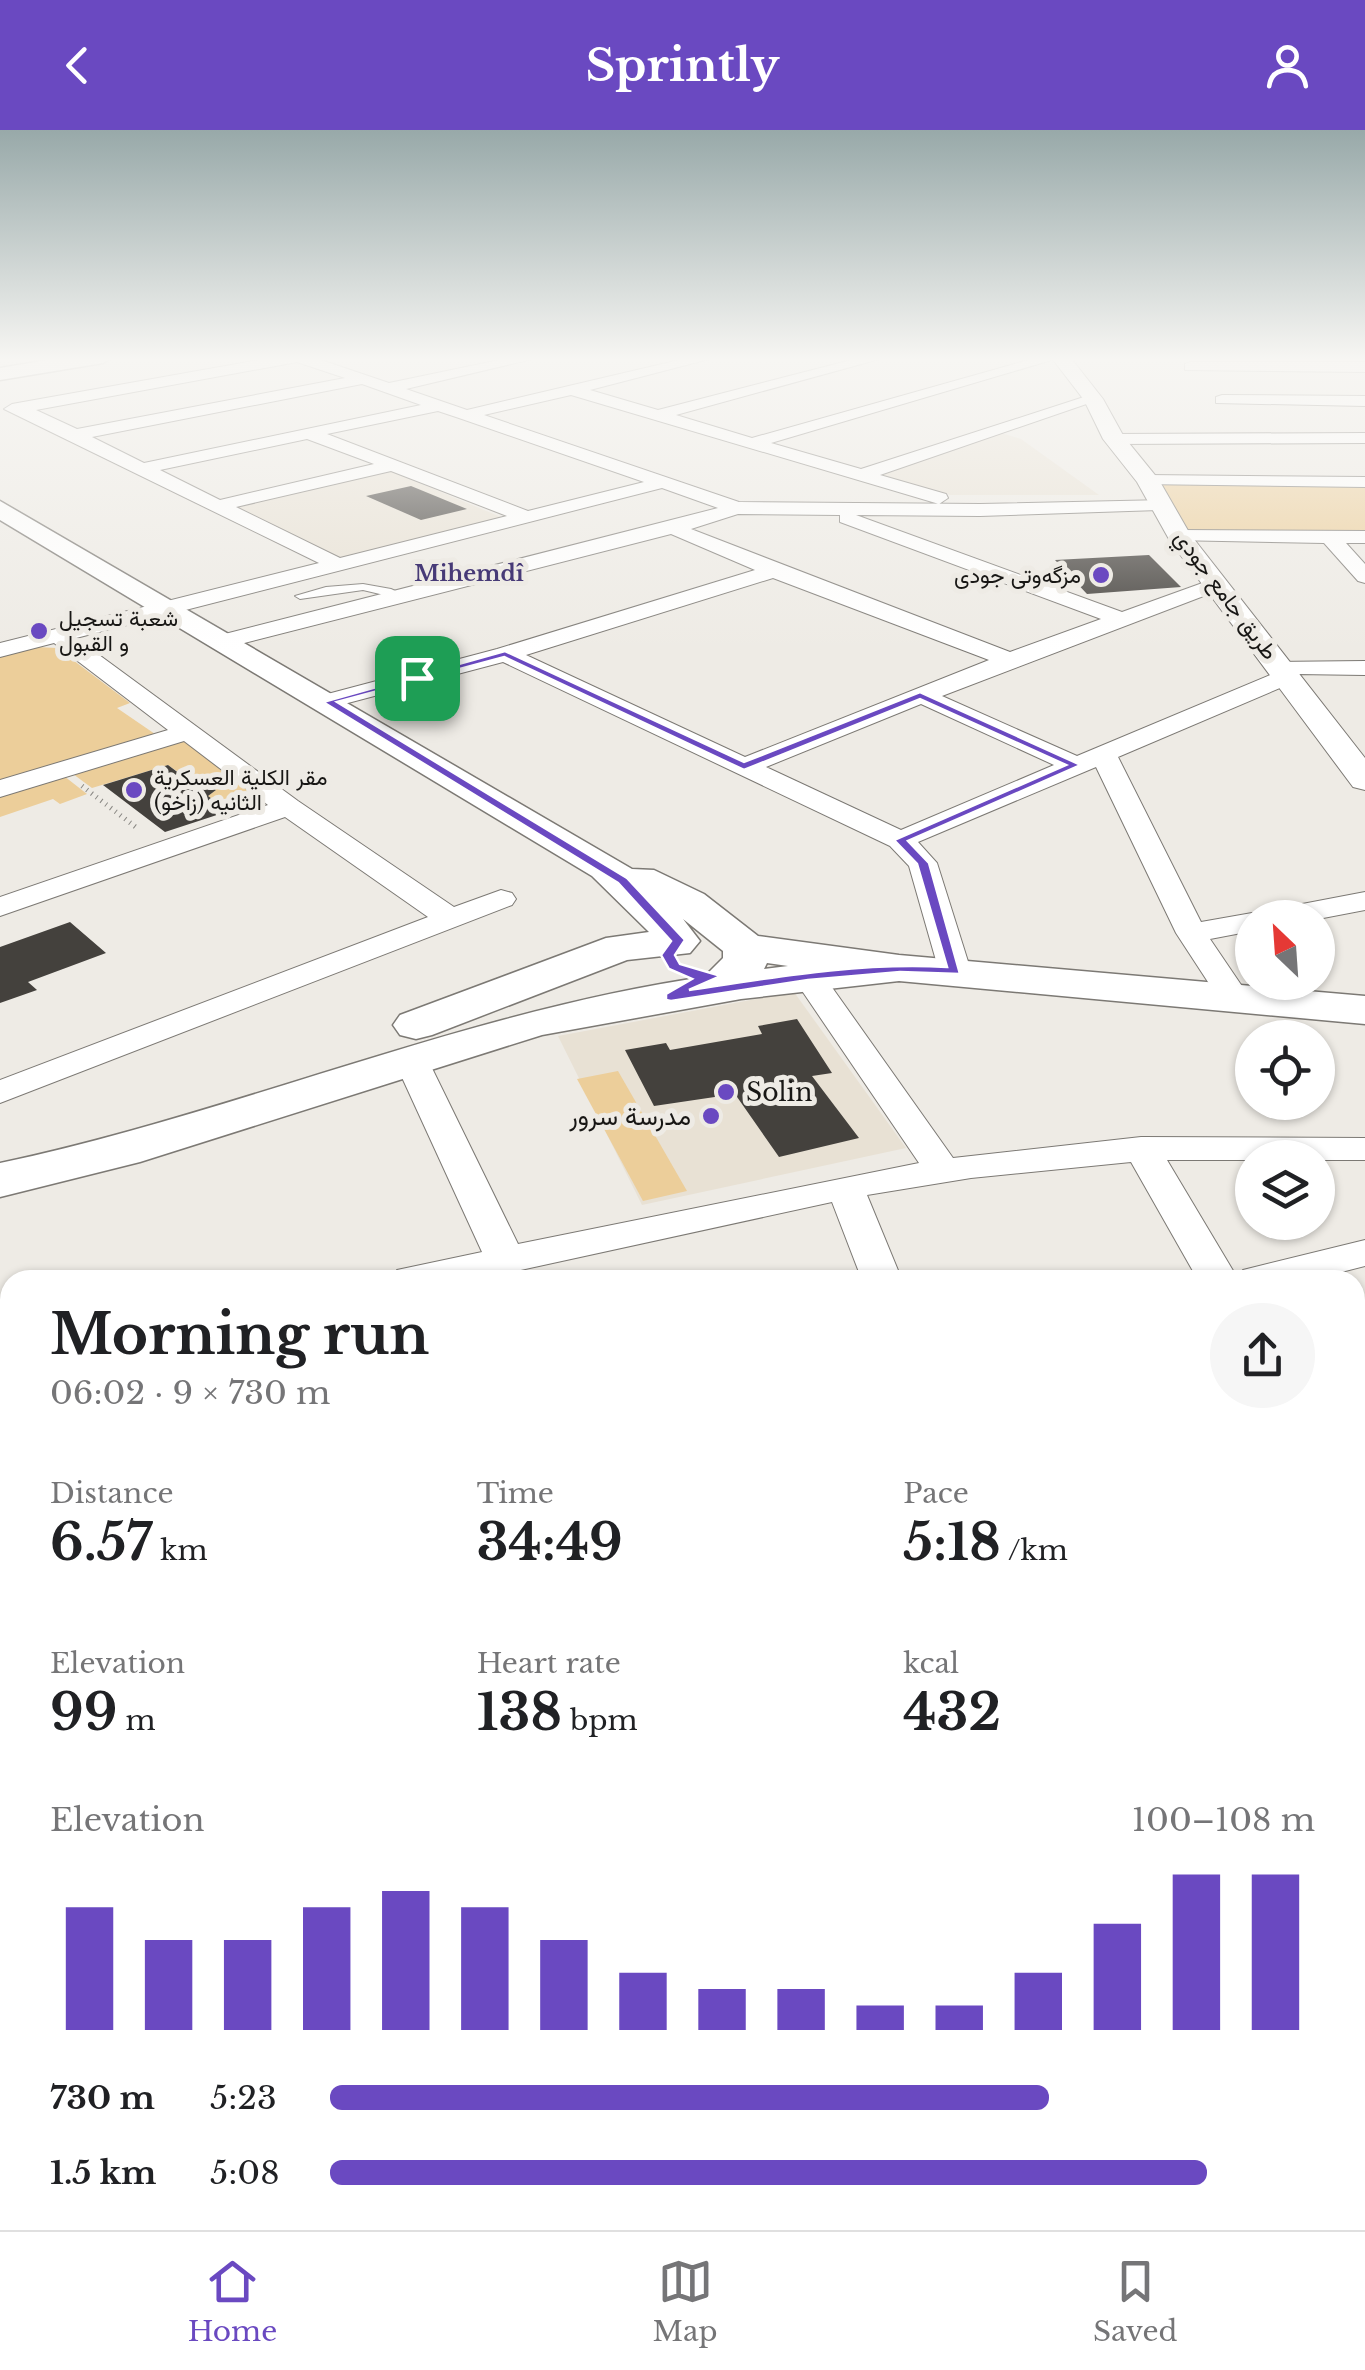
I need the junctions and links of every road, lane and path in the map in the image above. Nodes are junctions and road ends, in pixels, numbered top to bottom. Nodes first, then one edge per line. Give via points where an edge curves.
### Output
1 (113, 455) edge
2 (205, 455) edge
3 (367, 455) edge
4 (581, 455) edge
5 (791, 455) edge
6 (921, 455) edge
7 (1126, 455) edge
8 (394, 465) junction
9 (140, 469) junction
10 (862, 474) junction
11 (1365, 482) edge
12 (662, 483) junction
13 (1153, 492) junction
14 (217, 506) junction
15 (737, 508) junction
16 (0, 509) edge
17 (821, 509) junction
18 (980, 510) junction
19 (446, 514) dead end
20 (527, 517) junction
21 (673, 528) junction
22 (480, 529) junction
23 (1180, 536) junction
24 (1330, 537) junction
25 (1365, 537) edge
26 (599, 547) junction
27 (338, 564) junction
28 (774, 572) junction
29 (1365, 576) edge
30 (1214, 584) junction
31 (300, 596) dead end
32 (401, 596) junction
33 (166, 606) junction
34 (1122, 619) junction
35 (59, 636) junction
36 (225, 641) junction
37 (0, 650) edge
38 (505, 654) junction
39 (1010, 660) junction
40 (1365, 668) edge
41 (1283, 672) junction
42 (920, 695) junction
43 (328, 702) junction
44 (190, 731) junction
45 (1104, 756) junction
46 (1075, 765) junction
47 (744, 766) junction
48 (61, 770) junction
49 (1365, 780) edge
50 (0, 789) edge
51 (288, 807) junction
52 (136, 828) dead end
53 (900, 840) junction
54 (606, 867) junction
55 (502, 899) dead end
56 (1365, 901) edge
57 (0, 907) edge
58 (1335, 907) edge
59 (450, 918) junction
60 (1235, 925) edge
61 (1192, 933) junction
62 (676, 942) junction
63 (719, 966) junction
64 (900, 968) junction
65 (955, 971) junction
66 (808, 976) junction
67 (1234, 998) junction
68 (1365, 1010) edge
69 (411, 1060) junction
70 (0, 1092) edge
71 (1142, 1148) junction
72 (1365, 1149) edge
73 (0, 1158) edge
74 (944, 1172) junction
75 (0, 1180) edge
76 (845, 1187) junction
77 (1365, 1254) edge
78 (506, 1261) junction
79 (461, 1270) edge
80 (878, 1270) edge
81 (1212, 1270) edge
82 (1299, 1270) edge

1 - 9 street
2 - 9 street
3 - 8 street
4 - 12 street
5 - 10 street
6 - 10 street
7 - 13 street, طريق جامع جودي
8 - 14 street
8 - 20 street
9 - 14 street
10 - 18 street
11 - 13 street
12 - 15 street
12 - 20 street
13 - 18 street
13 - 23 street, طريق جامع جودي
14 - 27 street
15 - 17 street
15 - 21 street
16 - 33 main road
17 - 18 street
17 - 34 street
19 - 22 street
20 - 22 street
20 - 26 street
21 - 26 street
21 - 28 street
22 - 27 street
23 - 24 street
23 - 30 street, طريق جامع جودي
24 - 25 street
24 - 29 street
26 - 32 street
27 - 33 street
28 - 38 street
28 - 39 street
30 - 34 street
30 - 41 street, طريق جامع جودي
31 - 32 lane via 356,585
32 - 36 street
33 - 35 street
33 - 36 main road
34 - 39 street
35 - 37 street
35 - 44 street
36 - 43 main road
38 - 43 street
38 - 47 street
39 - 42 street
40 - 41 street
41 - 45 street
41 - 49 street, طريق جامع جودي
42 - 46 street
42 - 47 street
43 - 54 main road
44 - 48 street
44 - 51 street
45 - 46 street
45 - 61 street
46 - 53 street
47 - 53 street
48 - 50 street
48 - 52 path
51 - 57 street
51 - 59 street
53 - 65 street via 923,863
54 - 62 main road
54 - 63 main road via 689,903
55 - 59 street
56 - 58 street
59 - 70 street
60 - 61 street
61 - 67 street
62 - 63 main road via 704,935
62 - 73 main road via 621,947 234,1090
63 - 64 main road
63 - 66 main road
63 - 66 main road
63 - 69 main road
64 - 65 main road
64 - 66 main road
65 - 67 main road
66 - 74 street
67 - 68 main road
69 - 75 main road via 129,1148
69 - 78 street
71 - 72 street
71 - 74 street
71 - 81 street
74 - 76 street
76 - 78 street
76 - 80 street
77 - 82 street
78 - 79 street

